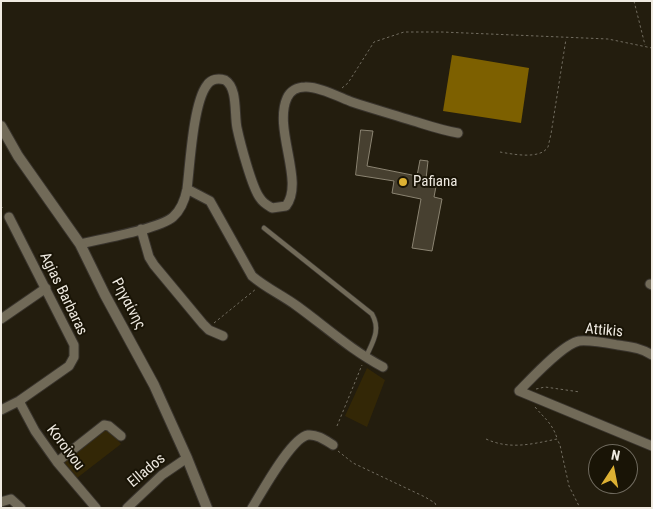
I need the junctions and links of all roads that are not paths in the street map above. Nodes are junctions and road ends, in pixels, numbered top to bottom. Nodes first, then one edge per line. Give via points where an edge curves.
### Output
1 (1, 126) edge
2 (458, 133) dead end
3 (187, 189) junction
4 (9, 216) dead end
5 (264, 228) dead end
6 (141, 229) junction
7 (80, 244) junction
8 (46, 288) junction
9 (1, 319) edge
10 (223, 336) dead end
11 (652, 355) edge
12 (365, 358) junction
13 (383, 367) dead end
14 (19, 401) junction
15 (1, 410) edge
16 (121, 436) dead end
17 (333, 445) road end
18 (652, 446) edge
19 (187, 458) junction
20 (57, 462) junction
21 (1, 502) edge
22 (21, 508) edge
23 (96, 508) edge
24 (127, 508) edge
25 (207, 508) edge
26 (252, 508) edge

1 - 7 street, Ρηγαίνης via 18,156
2 - 3 street via 306,87 294,90 286,99 284,123 292,193 286,206 272,208 258,196 237,128 231,87 220,79 211,81 200,99
3 - 6 street via 172,218
3 - 12 street via 210,200 252,276
4 - 8 street, Agias Barbaras
5 - 12 lane via 372,314 377,325
6 - 7 street
6 - 10 street via 151,261 203,324
7 - 19 street, Ρηγαίνης via 154,385
8 - 9 street
8 - 14 street, Agias Barbaras via 74,345 74,357 69,366
11 - 18 street, Attikis via 641,349 581,341 568,346 519,391
12 - 13 street
14 - 15 street, Agias Barbaras
14 - 20 street, Koroivou
16 - 20 street via 104,425
17 - 26 street via 316,435 299,439
19 - 24 street, Ellados via 162,475
19 - 25 street, Ρηγαίνης
20 - 23 street, Koroivou
21 - 22 street via 11,499

